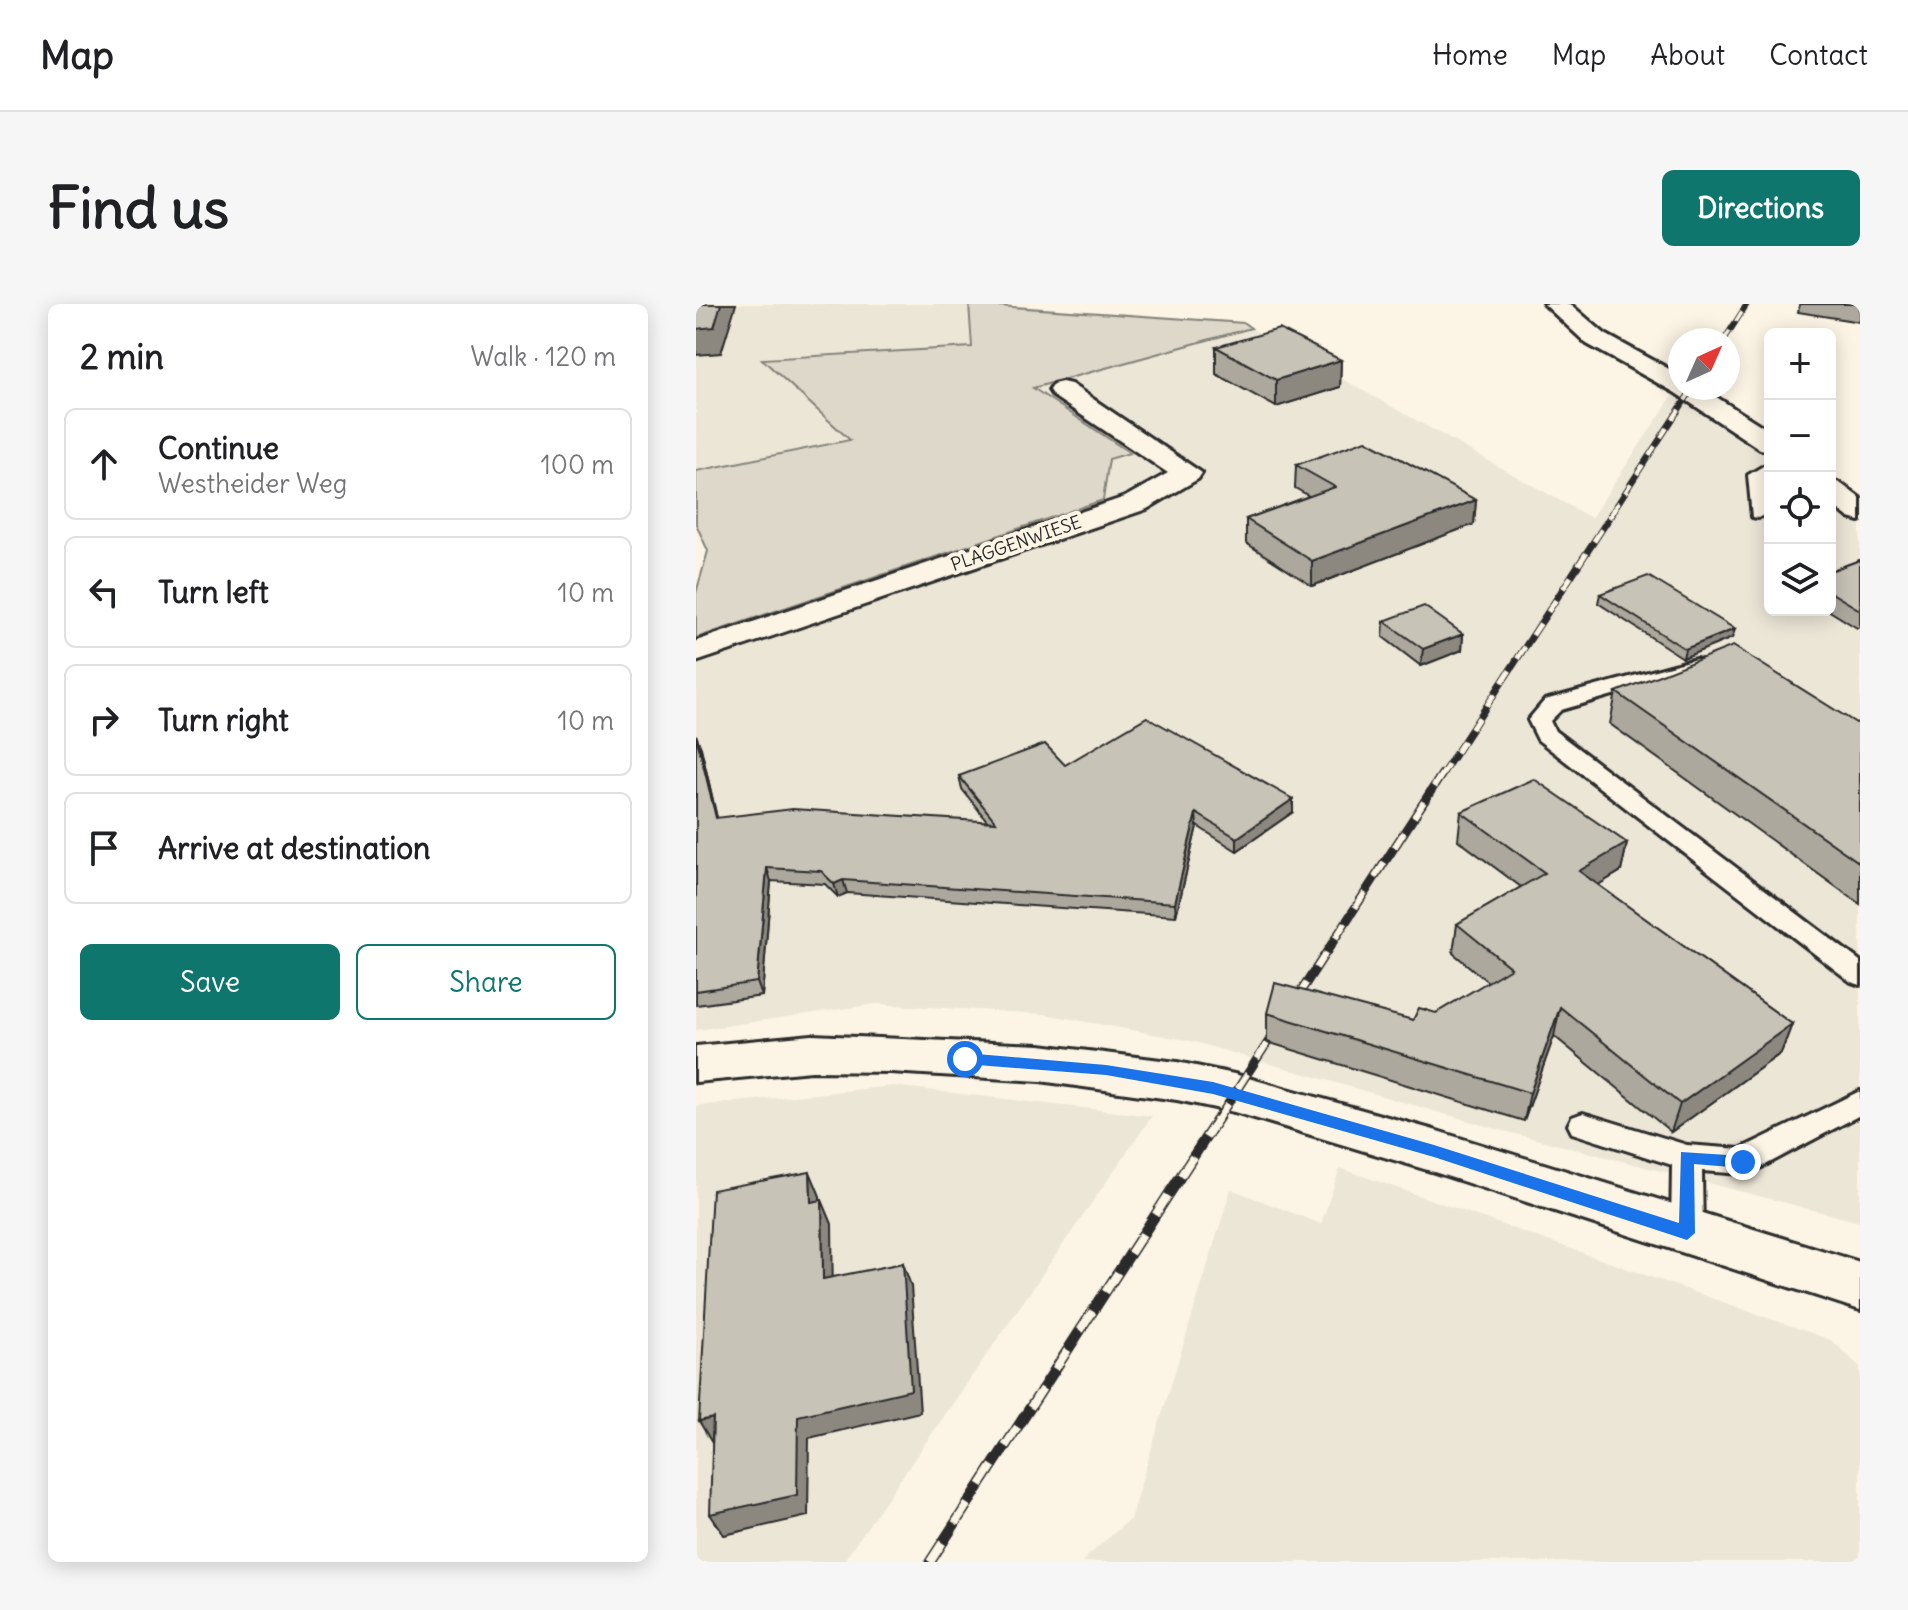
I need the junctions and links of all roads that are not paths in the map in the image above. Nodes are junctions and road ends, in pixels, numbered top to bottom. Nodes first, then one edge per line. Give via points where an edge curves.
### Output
1 (1556, 304) edge
2 (1668, 379) edge
3 (1062, 390) dead end
4 (1702, 400) edge
5 (1764, 439) edge
6 (1764, 471) edge
7 (1836, 494) edge
8 (1860, 512) edge
9 (1758, 513) dead end
10 (696, 652) edge
11 (1717, 659) edge
12 (1860, 975) edge
13 (696, 1064) edge
14 (1860, 1102) edge
15 (1583, 1125) dead end
16 (1687, 1157) junction
17 (1687, 1233) junction
18 (1860, 1286) edge

1 - 2 street via 1596,339
3 - 10 street, PLAGGENWIESE via 1188,473 1136,503
4 - 5 street
6 - 9 lane via 1757,475
7 - 8 street
11 - 12 lane via 1553,705 1539,720 1546,735
13 - 17 street via 812,1053 890,1054 1040,1063 1177,1081 1434,1151
14 - 16 lane via 1743,1162
15 - 16 lane
16 - 17 lane
17 - 18 street

